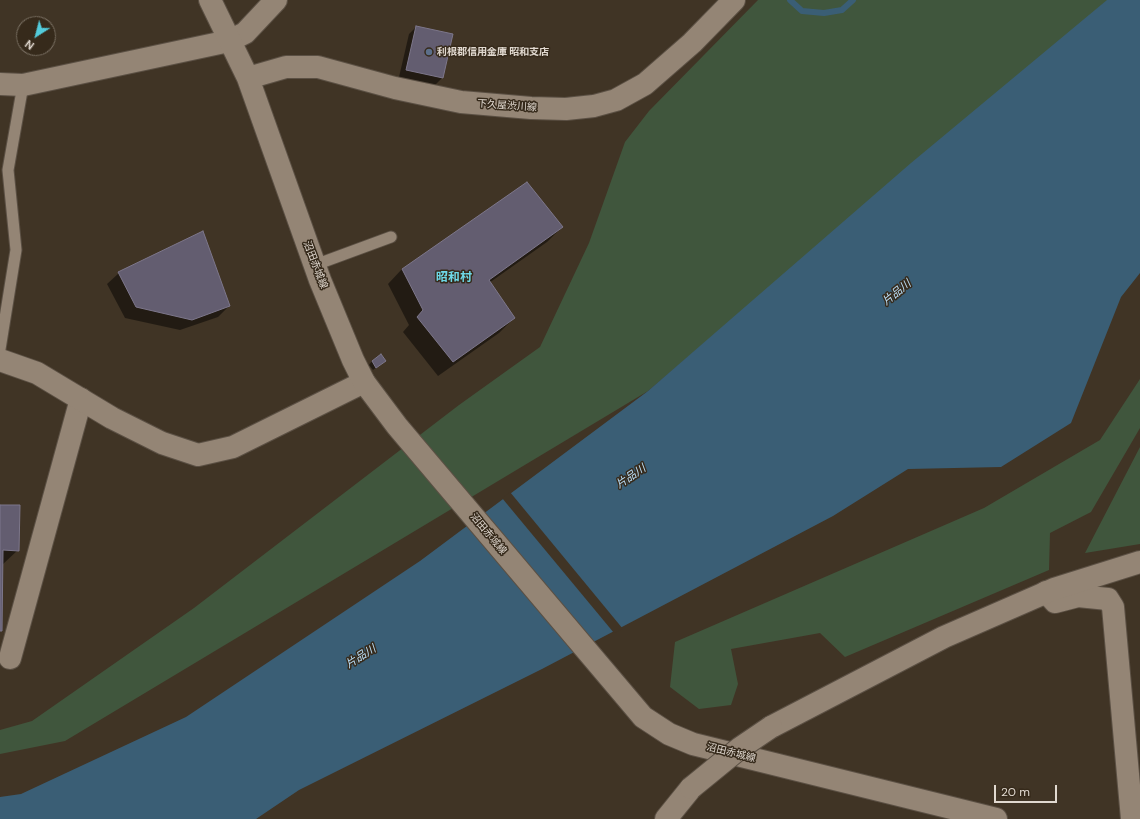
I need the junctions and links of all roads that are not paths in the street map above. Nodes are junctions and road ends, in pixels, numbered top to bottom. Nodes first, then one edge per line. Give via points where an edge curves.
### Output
1 (210, 0) edge
2 (276, 0) edge
3 (734, 0) edge
4 (229, 41) junction
5 (248, 78) junction
6 (0, 84) edge
7 (23, 85) junction
8 (391, 237) dead end
9 (315, 265) junction
10 (0, 349) edge
11 (0, 360) edge
12 (364, 382) junction
13 (81, 399) junction
14 (1140, 562) edge
15 (1046, 592) junction
16 (10, 658) dead end
17 (1132, 731) edge
18 (666, 819) edge
19 (996, 819) edge
20 (1132, 819) edge

1 - 4 street, 沼田赤城線
2 - 4 street via 245,33
3 - 5 street, 下久屋渋川線 via 692,43 645,84 616,100 594,106 566,109 531,108 461,102 318,67 286,68
4 - 5 street, 沼田赤城線
4 - 7 street
5 - 9 street, 沼田赤城線
6 - 7 street
7 - 10 lane via 8,170 16,250
8 - 9 lane
9 - 12 street, 沼田赤城線
11 - 13 street via 37,372
12 - 13 street via 233,447 198,455 162,443
12 - 19 street, 沼田赤城線 via 397,426 643,717 669,734 693,744
13 - 16 street
14 - 15 street
15 - 17 street via 1055,602 1078,596 1108,599 1112,607
15 - 18 street, bridge via 944,637 771,727 725,759 691,788
17 - 20 street

